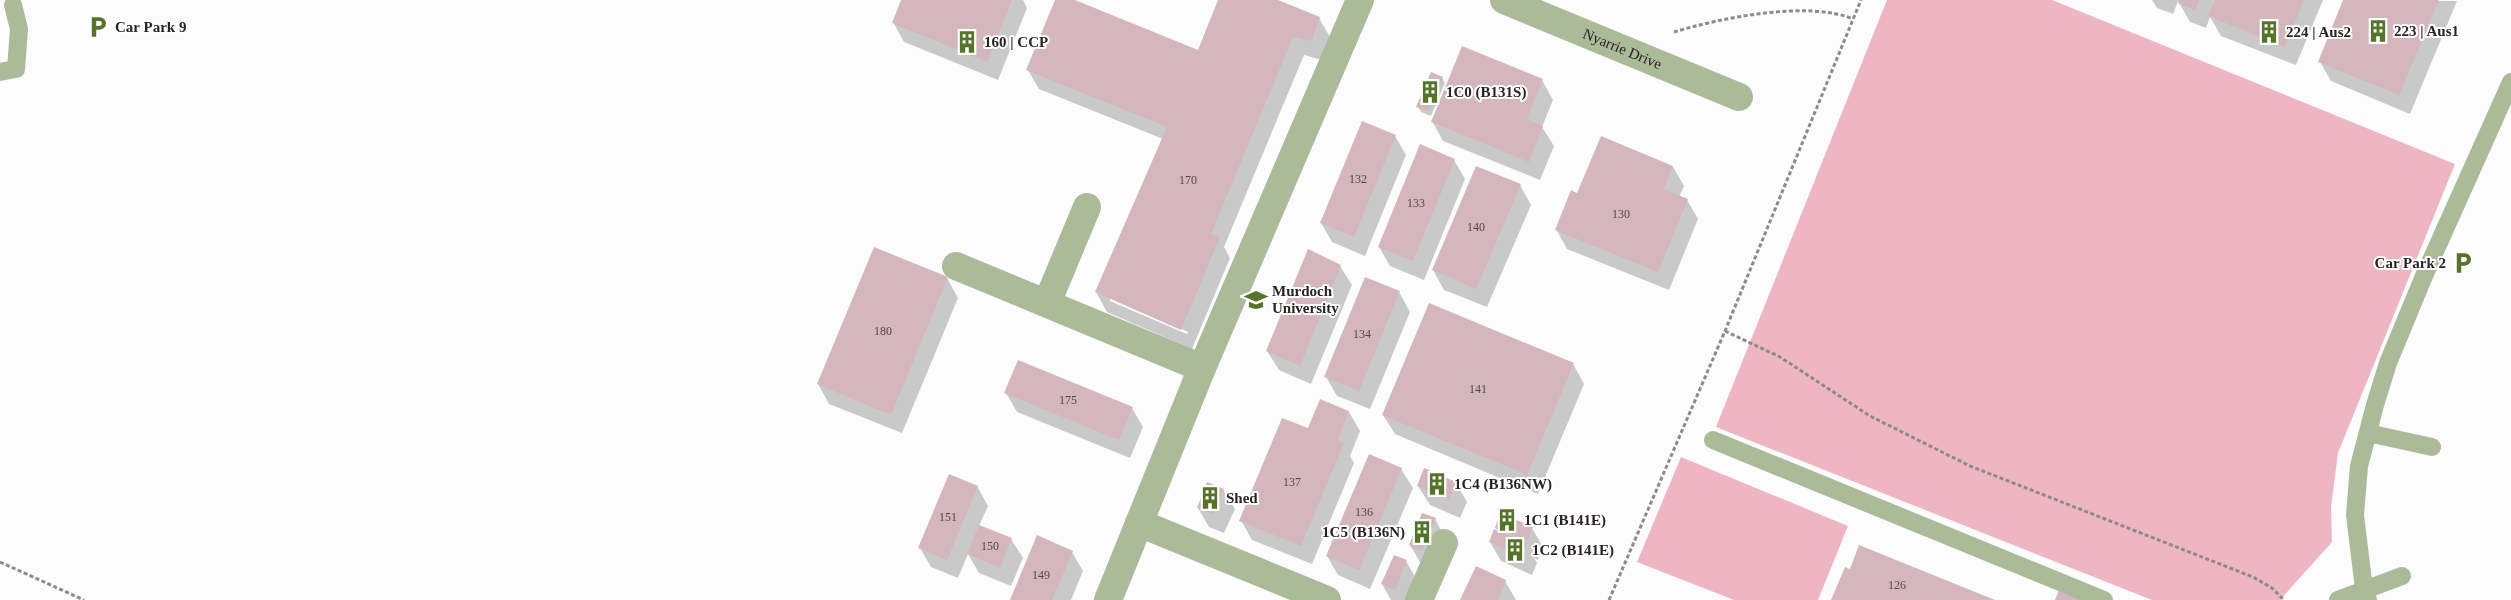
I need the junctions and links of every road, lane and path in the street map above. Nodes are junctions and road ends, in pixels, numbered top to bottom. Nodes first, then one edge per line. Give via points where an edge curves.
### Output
1 (1360, 0) edge
2 (1861, 0) edge
3 (1513, 2) edge
4 (13, 5) dead end
5 (1853, 19) junction
6 (1672, 32) dead end
7 (0, 72) edge
8 (2511, 82) edge
9 (1739, 97) dead end
10 (1087, 206) dead end
11 (956, 266) dead end
12 (1047, 303) junction
13 (1725, 331) junction
14 (1202, 368) junction
15 (2368, 433) junction
16 (1713, 440) dead end
17 (2432, 447) dead end
18 (1139, 524) junction
19 (1444, 543) dead end
20 (0, 562) edge
21 (2402, 576) dead end
22 (2366, 595) edge
23 (84, 600) edge
24 (1108, 600) edge
25 (1327, 600) edge
26 (1419, 600) edge
27 (1610, 600) edge
28 (2104, 600) edge
29 (2284, 600) edge
30 (2338, 600) edge

1 - 14 street
2 - 5 path
3 - 9 street, Nyarrie Drive
4 - 7 lane via 19,29 16,69
5 - 6 path via 1838,12 1799,9 1716,21
5 - 13 path
8 - 15 lane via 2388,363
10 - 12 street
11 - 12 street
12 - 14 street
13 - 27 path
13 - 29 path via 1780,357 1870,416 1970,466 2253,577
14 - 18 street
15 - 17 lane
15 - 22 lane via 2358,466 2354,515
16 - 28 lane
18 - 24 street
18 - 25 street
19 - 26 street
20 - 23 path
21 - 22 lane
22 - 30 lane

